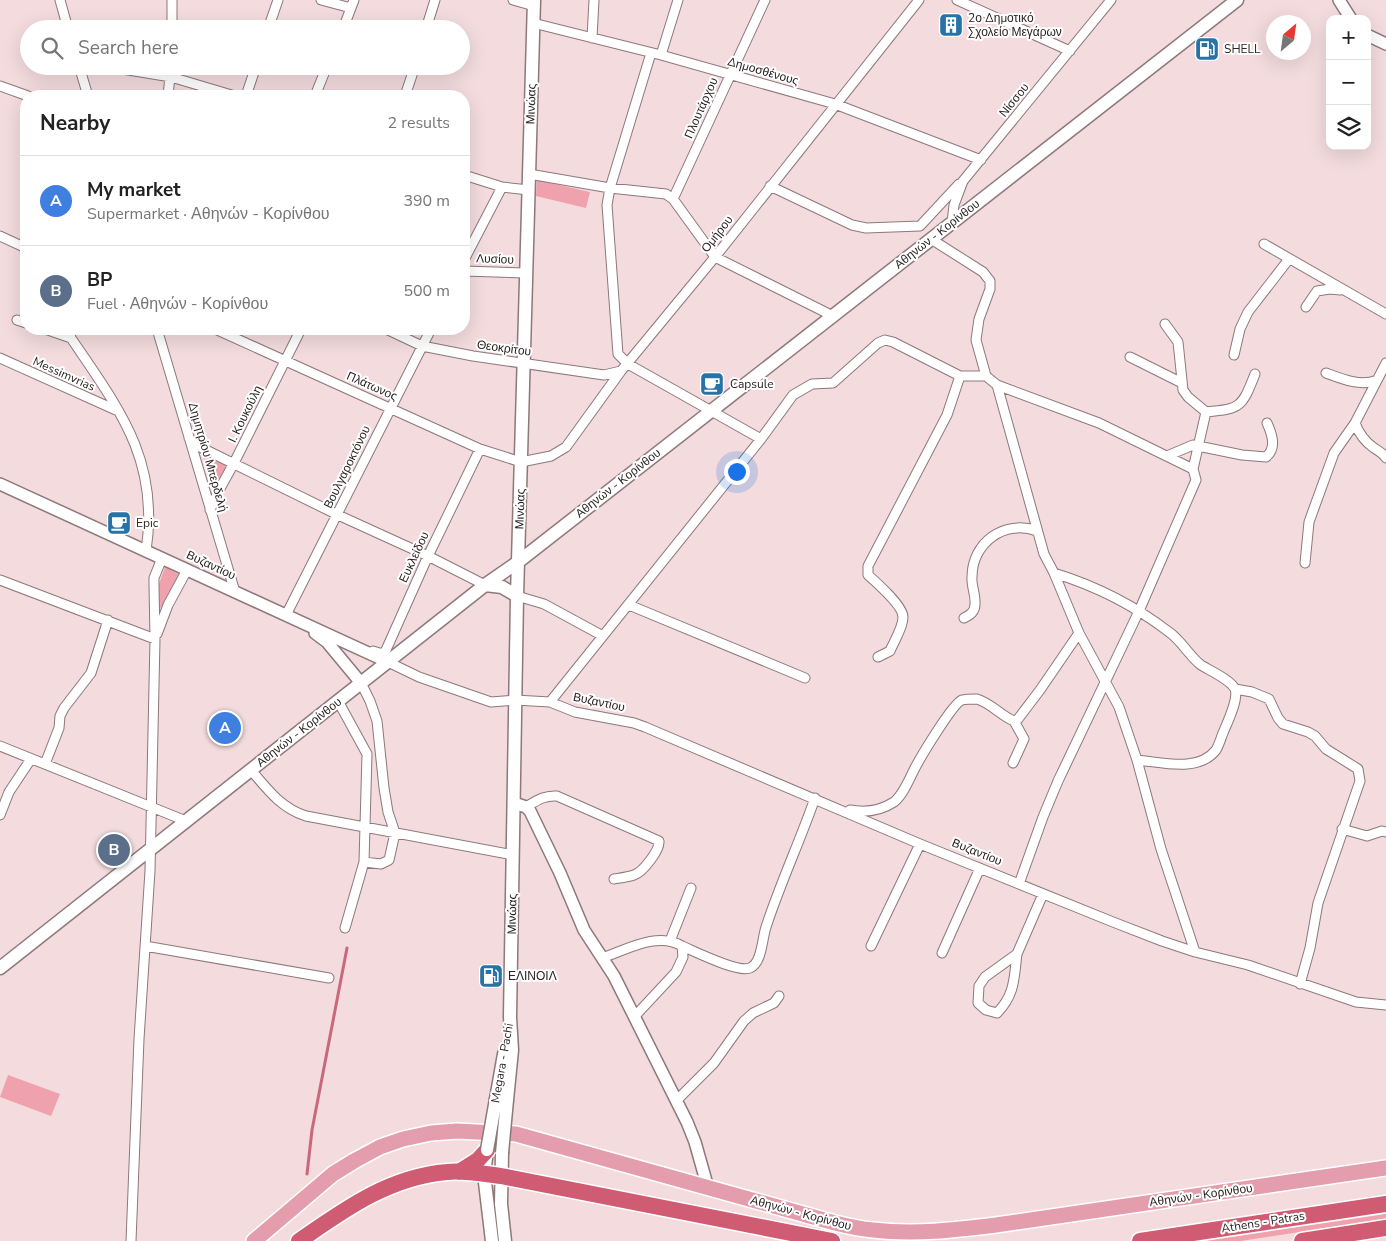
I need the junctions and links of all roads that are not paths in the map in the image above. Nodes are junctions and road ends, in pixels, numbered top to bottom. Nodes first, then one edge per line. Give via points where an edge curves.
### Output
1 (60, 0) edge
2 (172, 0) edge
3 (278, 0) edge
4 (321, 0) edge
5 (435, 0) edge
6 (513, 0) edge
7 (594, 0) edge
8 (678, 0) edge
9 (765, 0) edge
10 (919, 0) edge
11 (956, 0) edge
12 (1111, 0) edge
13 (1237, 0) edge
14 (1338, 0) edge
15 (534, 3) edge
16 (353, 4) edge
17 (1348, 15) edge
18 (66, 20) edge
19 (172, 20) edge
20 (271, 20) edge
21 (347, 20) edge
22 (429, 20) edge
23 (533, 23) junction
24 (1371, 37) edge
25 (592, 38) junction
26 (1386, 44) edge
27 (1070, 51) junction
28 (656, 54) junction
29 (82, 75) edge
30 (159, 75) edge
31 (253, 75) edge
32 (323, 75) edge
33 (412, 75) edge
34 (730, 75) junction
35 (171, 77) junction
36 (0, 86) edge
37 (86, 90) edge
38 (169, 90) edge
39 (215, 90) edge
40 (248, 90) edge
41 (317, 90) edge
42 (408, 90) edge
43 (20, 93) edge
44 (835, 104) junction
45 (981, 160) junction
46 (529, 174) junction
47 (470, 177) edge
48 (963, 181) junction
49 (770, 186) junction
50 (502, 187) junction
51 (610, 188) junction
52 (528, 190) junction
53 (673, 199) junction
54 (952, 223) junction
55 (0, 236) edge
56 (932, 239) junction
57 (1264, 244) dead end
58 (20, 245) edge
59 (470, 248) edge
60 (715, 257) junction
61 (1289, 259) junction
62 (470, 271) edge
63 (526, 273) junction
64 (1347, 292) junction
65 (1306, 307) dead end
66 (1386, 314) edge
67 (833, 316) junction
68 (1165, 324) dead end
69 (71, 335) edge
70 (159, 335) edge
71 (228, 335) edge
72 (298, 335) edge
73 (399, 335) edge
74 (427, 335) edge
75 (422, 346) junction
76 (1234, 355) dead end
77 (1130, 357) dead end
78 (0, 358) edge
79 (285, 361) junction
80 (1386, 363) edge
81 (524, 364) junction
82 (628, 364) junction
83 (621, 371) junction
84 (1326, 373) dead end
85 (1255, 374) dead end
86 (960, 376) junction
87 (986, 376) junction
88 (1377, 380) junction
89 (1182, 383) junction
90 (997, 385) junction
91 (390, 408) junction
92 (711, 411) junction
93 (119, 412) junction
94 (1206, 412) junction
95 (1267, 423) dead end
96 (1354, 423) junction
97 (189, 438) junction
98 (761, 439) junction
99 (1199, 446) junction
100 (480, 450) junction
101 (1167, 456) junction
102 (1386, 458) edge
103 (521, 462) junction
104 (234, 463) junction
105 (1193, 469) junction
106 (0, 484) edge
107 (210, 510) junction
108 (338, 515) junction
109 (1037, 531) junction
110 (146, 551) junction
111 (428, 556) junction
112 (162, 558) junction
113 (518, 562) junction
114 (1305, 563) dead end
115 (187, 570) junction
116 (1054, 573) junction
117 (0, 580) edge
118 (485, 585) junction
119 (235, 592) junction
120 (516, 596) junction
121 (629, 605) junction
122 (1139, 611) junction
123 (286, 615) junction
124 (964, 618) dead end
125 (108, 620) junction
126 (304, 624) junction
127 (1078, 633) junction
128 (604, 636) junction
129 (155, 639) junction
130 (361, 649) junction
131 (878, 657) dead end
132 (388, 662) junction
133 (805, 678) dead end
134 (361, 683) junction
135 (1105, 683) junction
136 (1235, 689) junction
137 (515, 700) junction
138 (338, 701) junction
139 (550, 702) junction
140 (1014, 721) junction
141 (0, 746) edge
142 (31, 759) junction
143 (1137, 760) junction
144 (45, 764) junction
145 (1013, 764) dead end
146 (250, 770) junction
147 (815, 798) junction
148 (520, 805) junction
149 (830, 805) junction
150 (150, 806) junction
151 (0, 815) edge
152 (186, 821) junction
153 (364, 827) junction
154 (1342, 829) junction
155 (1386, 832) edge
156 (395, 833) junction
157 (920, 844) junction
158 (150, 849) junction
159 (513, 854) junction
160 (364, 862) junction
161 (980, 868) junction
162 (614, 879) dead end
163 (1020, 884) junction
164 (691, 888) dead end
165 (1043, 894) junction
166 (345, 928) dead end
167 (670, 941) junction
168 (145, 946) junction
169 (682, 946) junction
170 (871, 946) dead end
171 (1196, 952) junction
172 (942, 953) dead end
173 (1017, 954) junction
174 (602, 958) junction
175 (0, 968) edge
176 (329, 978) dead end
177 (1300, 984) junction
178 (779, 996) dead end
179 (1386, 1004) edge
180 (635, 1016) junction
181 (510, 1017) joint
182 (676, 1101) junction
183 (495, 1152) junction
184 (1386, 1168) edge
185 (459, 1172) junction
186 (484, 1174) junction
187 (501, 1176) junction
188 (708, 1188) junction
189 (1386, 1204) edge
190 (1386, 1228) edge
191 (131, 1241) edge
192 (254, 1241) edge
193 (299, 1241) edge
194 (492, 1241) edge
195 (505, 1241) edge
196 (832, 1241) edge
197 (1140, 1241) edge
198 (1302, 1241) edge

1 - 18 street
2 - 19 street
3 - 20 street
4 - 16 street
5 - 22 street
6 - 15 street
7 - 25 street
8 - 28 street
9 - 34 street, Πλουτάρχου
10 - 44 street, Ομήρου
11 - 27 street
12 - 27 street, Νίσσου
13 - 54 main road, Αθηνών - Κορίνθου
14 - 17 street
15 - 23 main road, Μινώας
16 - 21 street
23 - 25 street, Δημοσθένους
23 - 46 main road, Μινώας
24 - 26 street
25 - 28 street, Δημοσθένους
27 - 45 street, Νίσσου
28 - 34 street, Δημοσθένους
28 - 51 street
29 - 37 street
30 - 35 street
31 - 40 street
32 - 41 street
33 - 42 street
34 - 44 street, Δημοσθένους
34 - 53 street, Πλουτάρχου
35 - 38 street
35 - 39 street
36 - 43 street
44 - 45 street, Δημοσθένους
44 - 49 street, Ομήρου
45 - 48 street, Νίσσου
46 - 51 street
46 - 52 main road, Μινώας
47 - 50 street
48 - 49 street via 923,224 915,227 858,227
48 - 54 street, Νίσσου via 954,205
49 - 60 street, Ομήρου
50 - 52 street
50 - 59 street
51 - 53 street via 661,193
51 - 82 street via 607,205 618,354
52 - 63 main road, Μινώας
53 - 60 street
54 - 56 main road, Αθηνών - Κορίνθου
55 - 58 street
56 - 67 main road, Αθηνών - Κορίνθου
56 - 87 street via 983,272 990,281 976,340
57 - 61 street
60 - 67 street
60 - 82 street, Ομήρου
61 - 64 street
61 - 76 street via 1248,312
62 - 63 street, Λυσίου
63 - 81 main road, Μινώας
64 - 65 street via 1330,289 1317,292
64 - 66 street
67 - 92 main road, Αθηνών - Κορίνθου
68 - 89 street via 1178,342
69 - 93 street
70 - 97 street, Δημητρίου Μπερδελή
71 - 79 street, Πλάτωνος
72 - 79 street, Ι. Κουκούλη
73 - 75 street, Θεοκρίτου
74 - 75 street, Βουλγαροκτόνου
75 - 81 street, Θεοκρίτου
75 - 91 street, Βουλγαροκτόνου
77 - 89 street
78 - 93 street, Messimvrias
79 - 91 street, Πλάτωνος
79 - 104 street, Ι. Κουκούλη
80 - 88 street
81 - 83 street, Θεοκρίτου via 604,375
81 - 103 main road, Μινώας
82 - 83 street, Ομήρου
82 - 92 street
83 - 103 street, Ομήρου via 566,448 551,456
84 - 88 street via 1369,384
85 - 94 street via 1241,403 1233,409
86 - 87 street
86 - 98 street via 884,340 833,383 812,384 793,395
86 - 131 street via 947,415 868,566 868,575 902,611 903,619 890,651
87 - 90 street
88 - 96 street
89 - 94 street via 1188,397
90 - 101 street via 1099,422
90 - 109 street
91 - 100 street, Πλάτωνος
91 - 108 street, Βουλγαροκτόνου
92 - 98 street
92 - 113 main road, Αθηνών - Κορίνθου
93 - 110 street via 135,441 148,492 150,530
94 - 99 street
95 - 99 street via 1273,445 1266,457
96 - 102 street via 1364,440
96 - 114 street via 1334,453 1327,472 1310,522
97 - 104 street via 194,444
97 - 107 street, Δημητρίου Μπερδελή
98 - 121 street
99 - 101 street via 1193,445
99 - 105 street
100 - 103 street, Πλάτωνος
100 - 111 street, Ευκλείδου
101 - 105 street
103 - 113 main road, Μινώας
104 - 107 street, Ι. Κουκούλη
104 - 108 street
105 - 122 street via 1196,480
106 - 110 street, Βυζαντίου
107 - 119 street, Δημητρίου Μπερδελή
108 - 111 street
108 - 123 street, Βουλγαροκτόνου
109 - 116 street
109 - 124 street via 1017,528 994,534 984,542 972,576 974,610
110 - 112 street, Βυζαντίου
111 - 118 street
111 - 130 street, Ευκλείδου via 386,650 383,654
112 - 115 street, Βυζαντίου
112 - 129 street via 154,578
113 - 118 main road, Αθηνών - Κορίνθου
113 - 120 main road, Μινώας
115 - 119 street, Βυζαντίου
115 - 129 street via 168,605
116 - 122 street via 1100,590
116 - 127 street
117 - 125 street
118 - 120 main road via 502,587
118 - 132 main road, Αθηνών - Κορίνθου
119 - 123 street, Βυζαντίου
120 - 128 street via 544,604
120 - 137 main road, Μινώας
121 - 128 street
121 - 133 street
122 - 135 street
122 - 136 street via 1182,643 1200,664
123 - 126 street, Βυζαντίου
125 - 129 street
125 - 144 street via 91,673 64,708
126 - 130 street, Βυζαντίου
126 - 134 street via 327,642
127 - 135 street
127 - 140 street via 1022,715
128 - 139 street
129 - 150 street
130 - 132 street, Βυζαντίου
132 - 134 main road, Αθηνών - Κορίνθου
132 - 137 street, Βυζαντίου via 419,677 491,702
134 - 138 main road, Αθηνών - Κορίνθου
134 - 156 street via 376,721 388,812
135 - 143 street via 1119,707
135 - 163 street via 1058,780
136 - 143 street via 1230,715 1210,757 1194,764
136 - 154 street via 1269,698 1283,724 1315,736 1326,749 1358,769 1360,781
137 - 139 street, Βυζαντίου
137 - 148 main road, Μινώας
138 - 146 main road, Αθηνών - Κορίνθου
138 - 153 street via 367,754
139 - 147 street, Βυζαντίου via 575,712 645,727
140 - 145 street via 1024,738
140 - 149 street via 977,699 962,700 944,721 895,801 879,810 865,812
141 - 142 street
142 - 144 street
142 - 151 street via 9,792
143 - 171 street via 1161,849
144 - 150 street
146 - 152 main road, Αθηνών - Κορίνθου
146 - 153 street via 281,804 293,812
147 - 149 street, Βυζαντίου
147 - 169 street via 769,918 756,964 745,970
148 - 159 main road, Μινώας
148 - 162 street via 542,797 557,796 659,841 657,850 644,868 634,875
148 - 174 street via 530,811 584,930
149 - 157 street, Βυζαντίου
150 - 152 street
150 - 158 street
152 - 158 main road, Αθηνών - Κορίνθου
153 - 156 street
153 - 160 street
154 - 155 street via 1367,836
154 - 177 street via 1318,903
156 - 159 street
156 - 160 street via 388,860 381,864
157 - 161 street, Βυζαντίου
157 - 170 street
158 - 168 street
158 - 175 main road, Αθηνών - Κορίνθου
159 - 181 main road, Μινώας
160 - 166 street
161 - 163 street, Βυζαντίου
161 - 172 street
163 - 165 street, Βυζαντίου
164 - 167 street
165 - 171 street, Βυζαντίου via 1162,942
165 - 173 street
167 - 169 street
167 - 174 street via 650,941
168 - 176 street
168 - 191 street
169 - 180 street via 683,957 676,972
171 - 177 street, Βυζαντίου via 1248,965
173 - 173 street via 985,977 979,986 978,1003 986,1010 997,1013 1002,1008 1014,985
174 - 180 street
177 - 179 street, Βυζαντίου via 1356,1002
178 - 182 street via 774,1003 744,1021 714,1063
180 - 182 street
181 - 183 main road, Megara - Pachi, bridge via 512,1050
182 - 188 street via 695,1142
183 - 185 highway
183 - 186 main road, Megara - Pachi
183 - 187 main road, Megara - Pachi
184 - 188 main road, Αθηνών - Κορίνθου via 988,1226 911,1232 872,1230 835,1223
185 - 186 highway
185 - 193 highway via 432,1174 383,1188
186 - 187 highway
186 - 194 main road, Megara - Pachi
187 - 195 main road, Megara - Pachi
187 - 196 highway
188 - 192 main road, Αθηνών - Κορίνθου via 516,1134 457,1130 431,1133 380,1147 354,1161 333,1174
189 - 197 highway, Athens - Patras
190 - 198 highway, Athens - Patras

